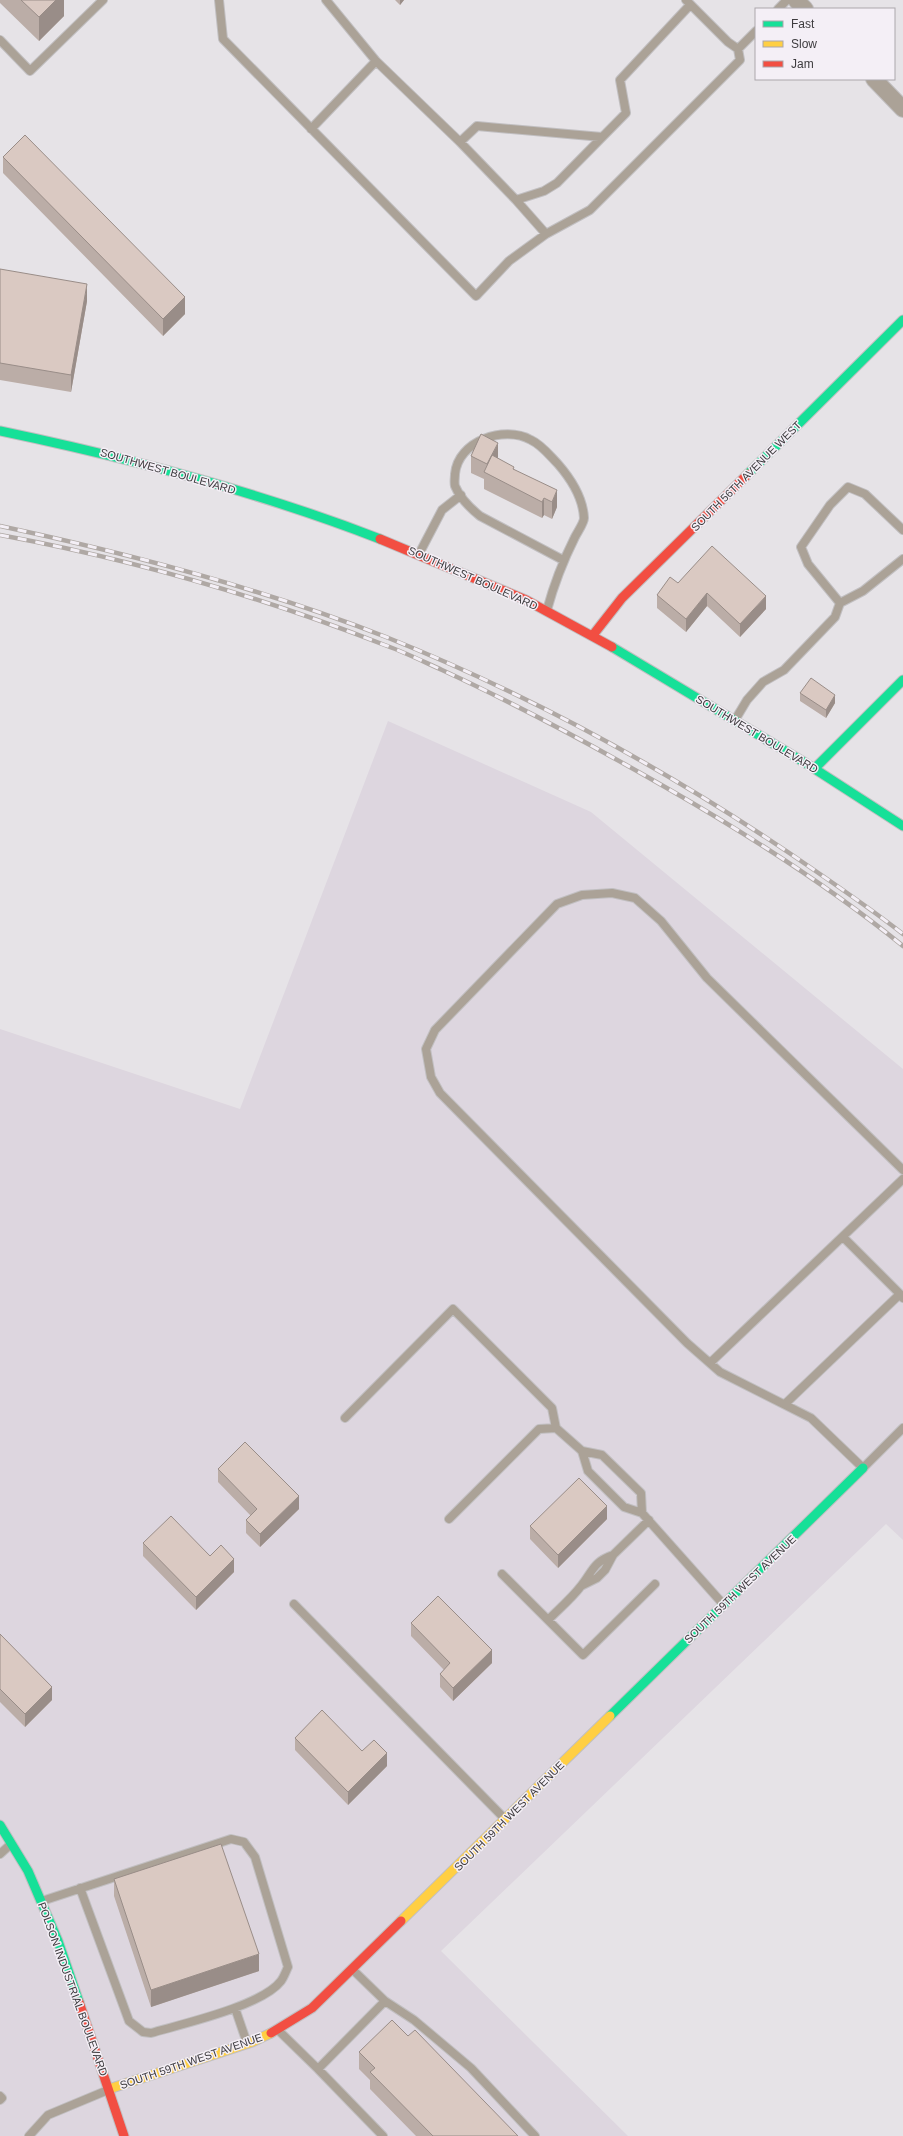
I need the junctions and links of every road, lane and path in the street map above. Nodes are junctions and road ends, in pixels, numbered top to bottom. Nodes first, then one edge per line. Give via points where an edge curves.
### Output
1 (104, 0) edge
2 (219, 0) edge
3 (326, 0) edge
4 (787, 0) edge
5 (796, 0) edge
6 (688, 2) edge
7 (779, 8) edge
8 (804, 8) edge
9 (755, 32) edge
10 (0, 40) edge
11 (738, 49) junction
12 (376, 61) junction
13 (875, 80) edge
14 (903, 109) edge
15 (312, 129) junction
16 (602, 137) junction
17 (460, 142) junction
18 (516, 200) junction
19 (546, 234) junction
20 (903, 320) edge
21 (0, 431) edge
22 (461, 495) junction
23 (903, 530) edge
24 (419, 554) junction
25 (903, 559) edge
26 (563, 560) junction
27 (840, 603) junction
28 (547, 611) junction
29 (593, 635) junction
30 (903, 680) edge
31 (734, 720) junction
32 (815, 768) junction
33 (903, 826) edge
34 (903, 1170) edge
35 (903, 1179) edge
36 (843, 1237) junction
37 (901, 1296) edge
38 (710, 1363) junction
39 (785, 1404) junction
40 (345, 1418) dead end
41 (556, 1428) junction
42 (903, 1428) edge
43 (582, 1451) junction
44 (863, 1468) junction
45 (642, 1513) junction
46 (449, 1518) dead end
47 (649, 1520) junction
48 (502, 1574) dead end
49 (655, 1584) dead end
50 (294, 1604) dead end
51 (724, 1605) junction
52 (548, 1620) junction
53 (506, 1820) junction
54 (0, 1824) edge
55 (12, 1844) junction
56 (0, 1854) edge
57 (80, 1888) junction
58 (42, 1901) junction
59 (353, 1970) junction
60 (385, 2001) junction
61 (234, 2008) junction
62 (278, 2030) junction
63 (247, 2044) junction
64 (318, 2069) junction
65 (109, 2090) junction
66 (0, 2096) edge
67 (0, 2100) edge
68 (29, 2136) edge
69 (124, 2136) edge
70 (383, 2136) edge
71 (535, 2136) edge

1 - 10 lane via 30,71
2 - 15 lane via 223,39
3 - 12 lane
4 - 7 lane
5 - 8 street
6 - 11 lane
6 - 16 lane via 620,80 626,113
9 - 11 lane
11 - 19 lane via 740,60 590,210
12 - 15 lane
12 - 17 lane
13 - 14 street
15 - 19 lane via 476,296 509,261
16 - 17 lane via 477,126
16 - 18 lane via 557,183 544,191
17 - 18 lane
18 - 19 lane
20 - 29 street, SOUTH 56TH AVENUE WEST via 622,598
21 - 24 street, SOUTHWEST BOULEVARD via 97,451 202,479 300,510
22 - 24 lane via 442,510
22 - 26 lane via 468,507 480,516
22 - 26 lane via 454,484 456,464 471,446 498,435 515,434 531,440 547,452 564,471 581,499 584,520
23 - 27 lane via 865,494 848,487 830,505 801,547 808,564
24 - 28 street, SOUTHWEST BOULEVARD
25 - 27 lane via 862,591
26 - 28 lane
27 - 31 lane via 836,617 784,670 764,682 747,700
28 - 29 street, SOUTHWEST BOULEVARD
29 - 31 street, SOUTHWEST BOULEVARD
30 - 32 street
31 - 32 street, SOUTHWEST BOULEVARD
32 - 33 street, SOUTHWEST BOULEVARD
34 - 38 lane via 707,978 661,922 635,898 612,893 582,895 557,904 435,1030 426,1049 431,1077 440,1093 687,1343
35 - 36 lane
36 - 37 lane
36 - 38 lane
37 - 39 lane
38 - 39 lane via 720,1372
39 - 44 lane via 811,1418
40 - 41 lane via 453,1309 552,1408
41 - 43 lane
41 - 46 lane via 539,1429
42 - 44 lane
43 - 45 lane via 588,1471 598,1482 624,1507
43 - 45 lane via 602,1455 621,1471 641,1493
44 - 51 street, SOUTH 59TH WEST AVENUE
45 - 47 lane
47 - 51 lane
47 - 52 lane via 613,1555 601,1559 581,1586
48 - 52 lane
49 - 52 lane via 583,1655
50 - 53 lane
51 - 53 street, SOUTH 59TH WEST AVENUE
53 - 59 street, SOUTH 59TH WEST AVENUE
54 - 55 street, POLSON INDUSTRIAL BOULEVARD
55 - 56 lane
55 - 58 street, POLSON INDUSTRIAL BOULEVARD
57 - 58 lane
57 - 61 lane via 129,2021 134,2026 143,2032 151,2033
57 - 61 lane via 230,1839 244,1842 255,1857 288,1967 281,1981 267,1992
58 - 65 street, POLSON INDUSTRIAL BOULEVARD
59 - 60 lane
59 - 62 street, SOUTH 59TH WEST AVENUE via 312,2008
60 - 64 lane
60 - 71 lane via 414,2020 471,2068
61 - 63 lane
62 - 63 street, SOUTH 59TH WEST AVENUE
62 - 64 lane
63 - 65 street, SOUTH 59TH WEST AVENUE
64 - 70 lane
65 - 68 lane via 48,2115
65 - 69 street, POLSON INDUSTRIAL BOULEVARD
66 - 67 lane

